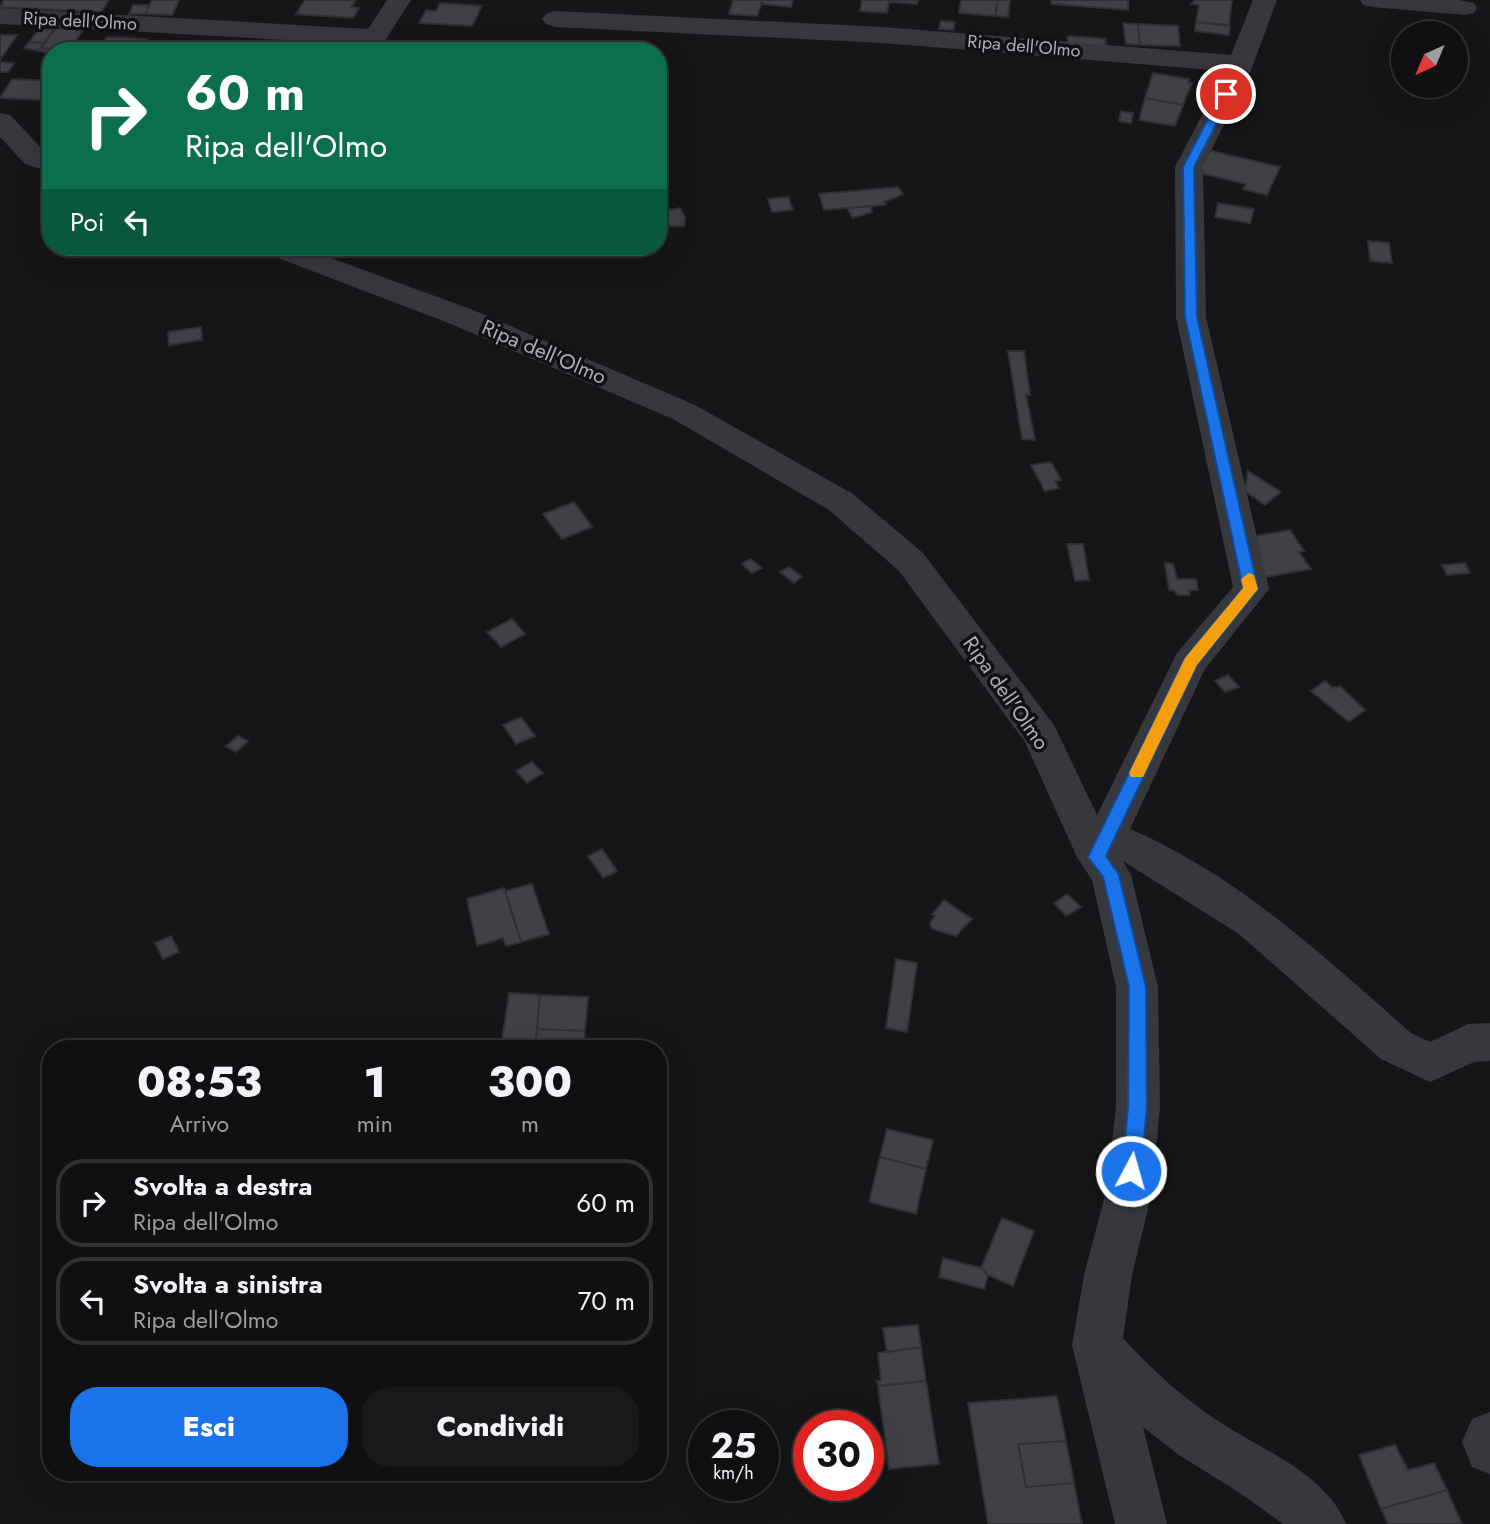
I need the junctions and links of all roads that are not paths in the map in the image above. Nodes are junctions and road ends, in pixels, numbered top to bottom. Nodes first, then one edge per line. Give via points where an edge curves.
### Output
1 (399, 0) edge
2 (1265, 0) edge
3 (1372, 0) edge
4 (1465, 8) dead end
5 (260, 10) dead end
6 (0, 16) edge
7 (555, 19) dead end
8 (244, 30) junction
9 (1240, 64) junction
10 (0, 121) edge
11 (42, 161) edge
12 (299, 256) edge
13 (1102, 847) junction
14 (1490, 1042) edge
15 (1097, 1345) junction
16 (1490, 1437) edge
17 (1490, 1449) edge
18 (1140, 1524) edge
19 (1320, 1524) edge

1 - 8 street, Ripa dell'Olmo via 374,37
2 - 9 street
3 - 4 street
5 - 8 street
6 - 8 street, Ripa dell'Olmo
7 - 9 street, Ripa dell'Olmo via 883,35
9 - 13 street via 1189,167 1191,317 1251,589 1190,662
10 - 11 street
12 - 13 street, Ripa dell'Olmo via 462,317 684,412 841,502 911,562 1041,735
13 - 14 street via 1139,850 1254,922 1396,1046 1430,1063 1468,1043
13 - 15 street, Ripa dell'Olmo via 1137,987 1138,1107 1129,1192 1108,1275
15 - 18 street
15 - 19 street via 1121,1373 1195,1435 1302,1504
16 - 17 street

